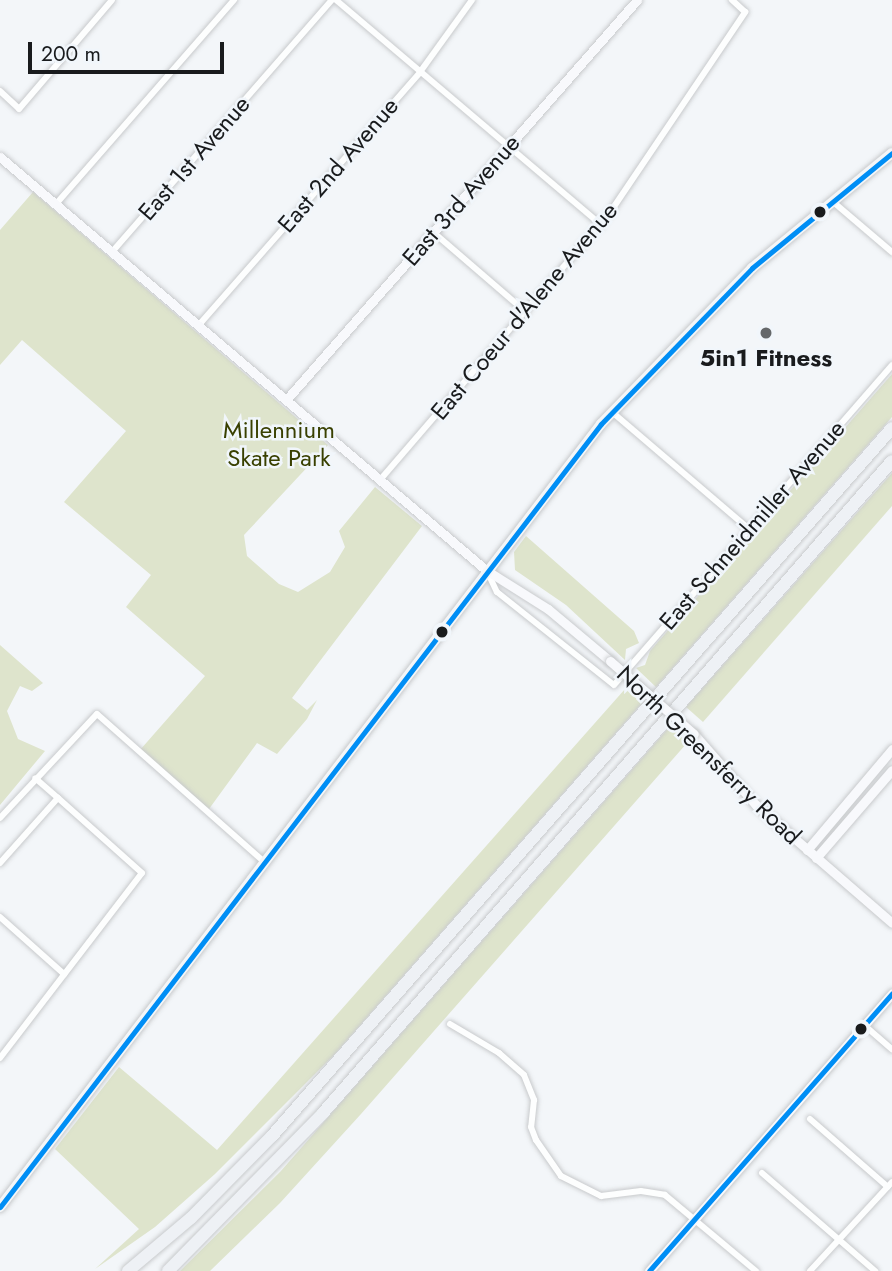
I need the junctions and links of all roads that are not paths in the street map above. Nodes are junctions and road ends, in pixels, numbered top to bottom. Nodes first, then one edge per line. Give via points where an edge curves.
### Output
1 (112, 0) edge
2 (234, 0) edge
3 (334, 0) edge
4 (472, 0) edge
5 (637, 0) edge
6 (732, 0) edge
7 (420, 72) junction
8 (0, 91) edge
9 (508, 147) junction
10 (892, 153) edge
11 (0, 157) edge
12 (831, 200) junction
13 (57, 204) junction
14 (601, 225) junction
15 (433, 232) junction
16 (112, 252) junction
17 (892, 253) edge
18 (526, 312) junction
19 (198, 326) junction
20 (892, 365) edge
21 (286, 400) junction
22 (612, 411) junction
23 (892, 428) edge
24 (892, 461) edge
25 (380, 480) junction
26 (749, 529) junction
27 (486, 570) junction
28 (614, 685) joint
29 (892, 749) edge
30 (892, 771) edge
31 (35, 778) junction
32 (58, 798) junction
33 (0, 818) edge
34 (807, 849) junction
35 (816, 858) junction
36 (264, 862) junction
37 (0, 863) edge
38 (0, 917) edge
39 (892, 923) edge
40 (64, 974) junction
41 (892, 993) edge
42 (450, 1024) dead end
43 (864, 1025) junction
44 (892, 1049) edge
45 (0, 1058) edge
46 (810, 1119) dead end
47 (762, 1173) dead end
48 (890, 1185) edge
49 (1, 1205) edge
50 (694, 1219) junction
51 (840, 1241) junction
52 (128, 1271) edge
53 (168, 1271) edge
54 (649, 1271) edge
55 (756, 1271) edge
56 (810, 1271) edge
57 (875, 1271) edge

1 - 8 street via 19,109
2 - 13 street
3 - 7 street
3 - 16 street, East 1st Avenue
4 - 7 street, East 2nd Avenue
5 - 9 street, East 3rd Avenue
6 - 14 street, East Coeur d'Alene Avenue via 745,12
7 - 9 street
7 - 19 street, East 2nd Avenue
9 - 14 street
9 - 15 street, East 3rd Avenue
10 - 12 main road
11 - 13 street, North Greensferry Road
12 - 17 street
12 - 22 main road via 721,297
13 - 16 street, North Greensferry Road
14 - 18 street, East Coeur d'Alene Avenue
15 - 18 street
15 - 21 street, East 3rd Avenue
16 - 19 street, North Greensferry Road
18 - 25 street, East Coeur d'Alene Avenue
19 - 21 street, North Greensferry Road
20 - 26 street, East Schneidmiller Avenue
21 - 25 street, North Greensferry Road
22 - 26 street
22 - 27 main road
23 - 52 highway via 272,1136 191,1218
24 - 53 highway via 323,1113
25 - 27 street, North Greensferry Road
26 - 28 street, East Schneidmiller Avenue
27 - 28 street, North Greensferry Road via 497,592
27 - 34 street, North Greensferry Road, bridge via 548,608 694,734 756,805
27 - 36 main road
29 - 34 street
30 - 35 street
31 - 32 street
31 - 33 street
31 - 36 street via 96,714
32 - 37 street
32 - 40 street via 142,873
34 - 35 street, North Greensferry Road
35 - 39 street, North Greensferry Road
36 - 49 main road
38 - 40 street
40 - 45 street
41 - 43 street
42 - 50 street via 499,1053 524,1075 534,1100 531,1127 561,1176 600,1196 641,1191 665,1195
43 - 44 street
43 - 50 street
46 - 48 street
47 - 51 street
48 - 51 street
50 - 54 street
50 - 55 street
51 - 56 street
51 - 57 street

